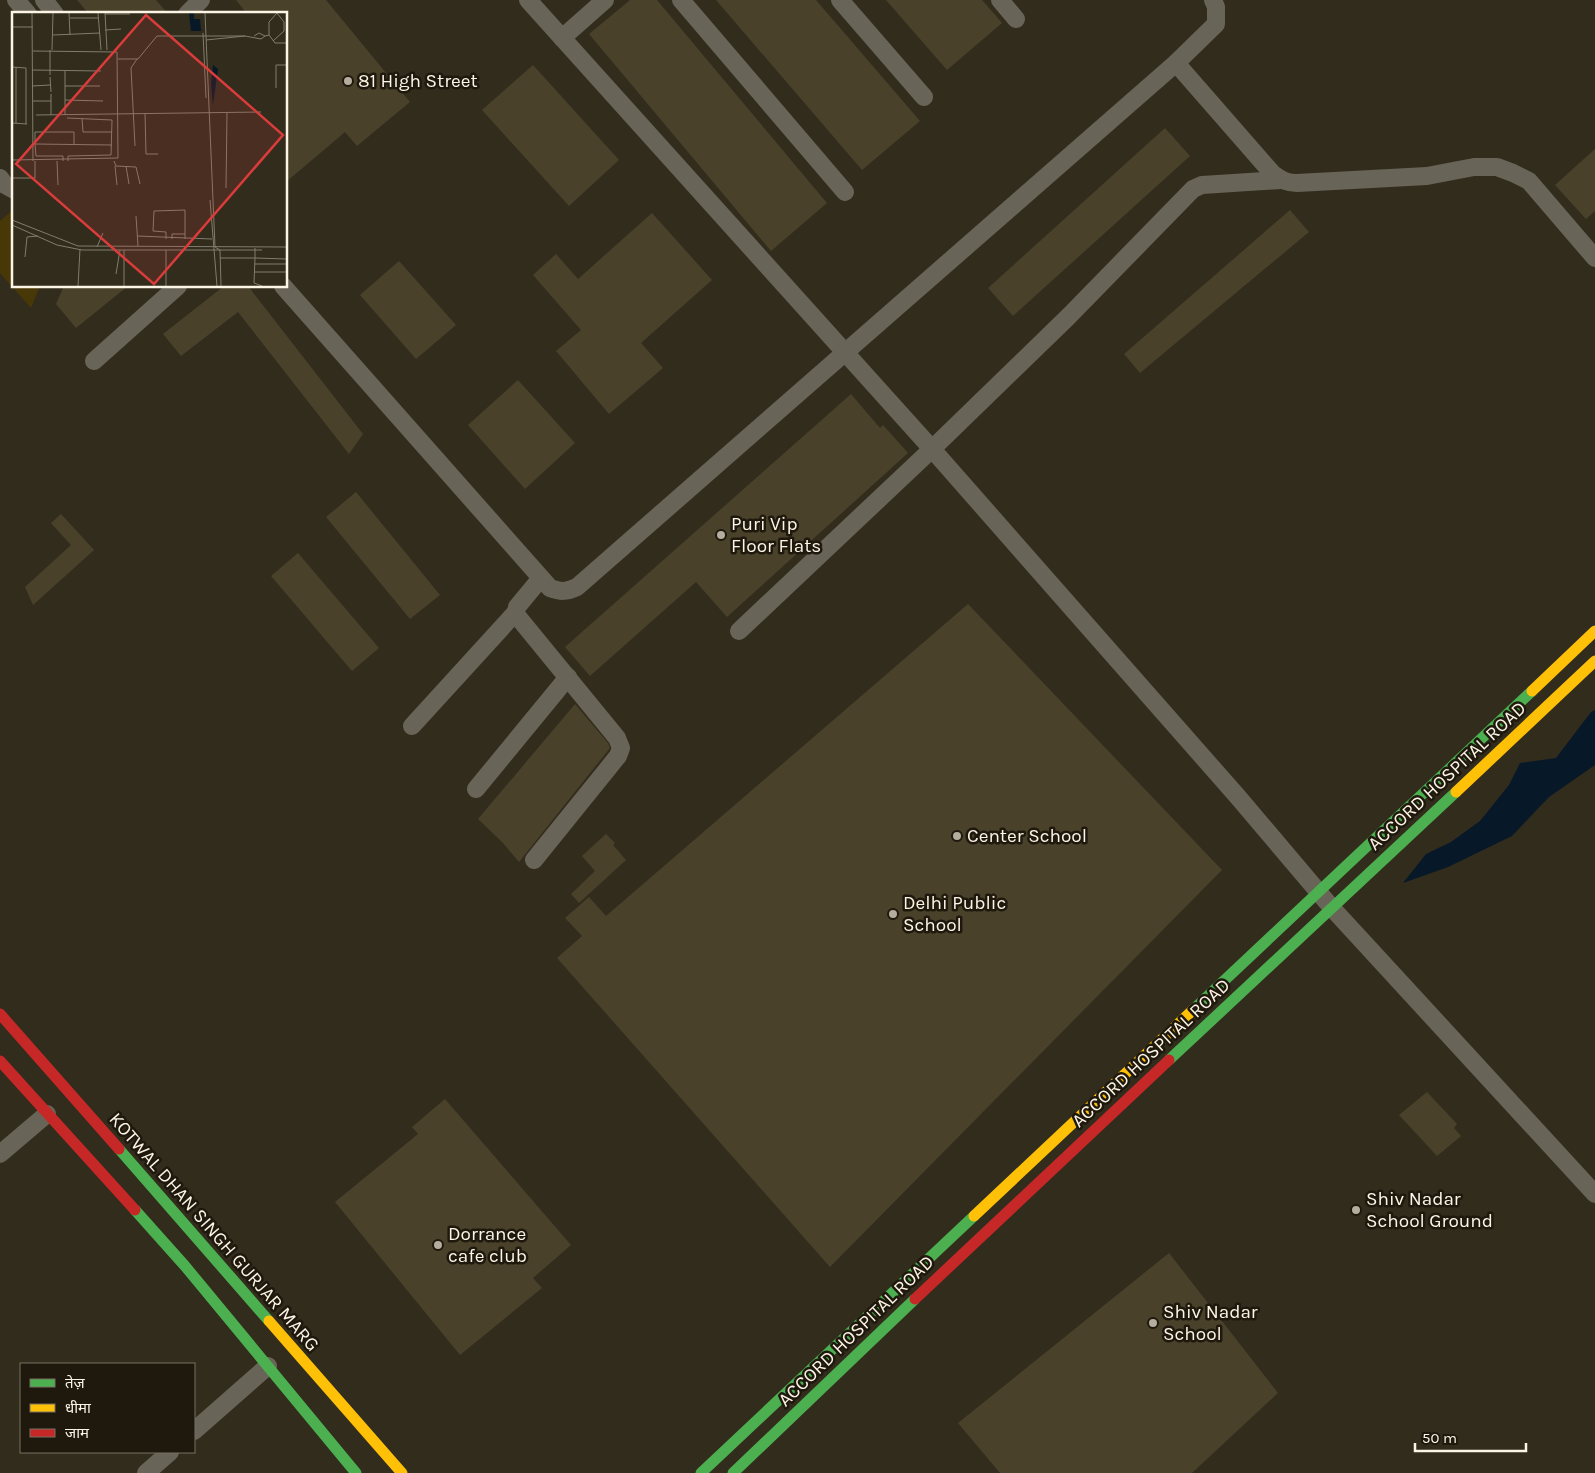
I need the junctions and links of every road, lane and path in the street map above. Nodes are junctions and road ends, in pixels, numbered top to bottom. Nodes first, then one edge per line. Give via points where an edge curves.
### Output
1 (16, 0) edge
2 (44, 0) edge
3 (201, 0) edge
4 (528, 0) edge
5 (605, 0) edge
6 (681, 0) edge
7 (840, 0) edge
8 (1000, 0) edge
9 (1213, 0) edge
10 (26, 12) edge
11 (53, 12) edge
12 (188, 12) edge
13 (1016, 19) dead end
14 (562, 38) junction
15 (1176, 63) junction
16 (924, 98) dead end
17 (0, 178) edge
18 (1280, 180) junction
19 (12, 189) edge
20 (845, 192) dead end
21 (1595, 258) edge
22 (176, 288) edge
23 (285, 288) edge
24 (845, 352) junction
25 (94, 361) dead end
26 (932, 449) junction
27 (541, 578) junction
28 (516, 612) junction
29 (739, 630) dead end
30 (1595, 631) edge
31 (1595, 661) edge
32 (568, 678) junction
33 (412, 726) dead end
34 (476, 789) dead end
35 (534, 860) dead end
36 (1318, 892) junction
37 (1332, 908) junction
38 (0, 1014) edge
39 (0, 1060) edge
40 (47, 1114) junction
41 (0, 1154) edge
42 (1595, 1194) edge
43 (268, 1366) junction
44 (195, 1430) edge
45 (169, 1453) edge
46 (146, 1473) edge
47 (356, 1473) edge
48 (402, 1473) edge
49 (700, 1473) edge
50 (734, 1473) edge

1 - 10 street
2 - 11 street
3 - 12 street
4 - 14 street
5 - 14 street
6 - 20 street
7 - 16 street
8 - 13 street
9 - 15 street via 1216,24
14 - 24 street
15 - 18 street
15 - 24 street
17 - 19 street
18 - 21 street via 1297,183 1427,176 1474,167 1497,167 1529,181
18 - 26 street via 1202,185 1193,189
22 - 25 street
23 - 27 street
24 - 26 street
24 - 27 street via 576,587 567,592 558,591
26 - 29 street
26 - 36 street
27 - 28 street
28 - 32 street
28 - 33 street
30 - 36 street
31 - 37 street, ACCORD HOSPITAL ROAD
32 - 34 street
32 - 35 street via 617,738 621,748 618,756
36 - 37 street
36 - 49 street
37 - 42 street
37 - 50 street, ACCORD HOSPITAL ROAD via 871,1340
38 - 48 street, KOTWAL DHAN SINGH GURJAR MARG
39 - 40 street
40 - 41 street
40 - 43 street via 185,1266
43 - 44 street
43 - 47 street
45 - 46 street

